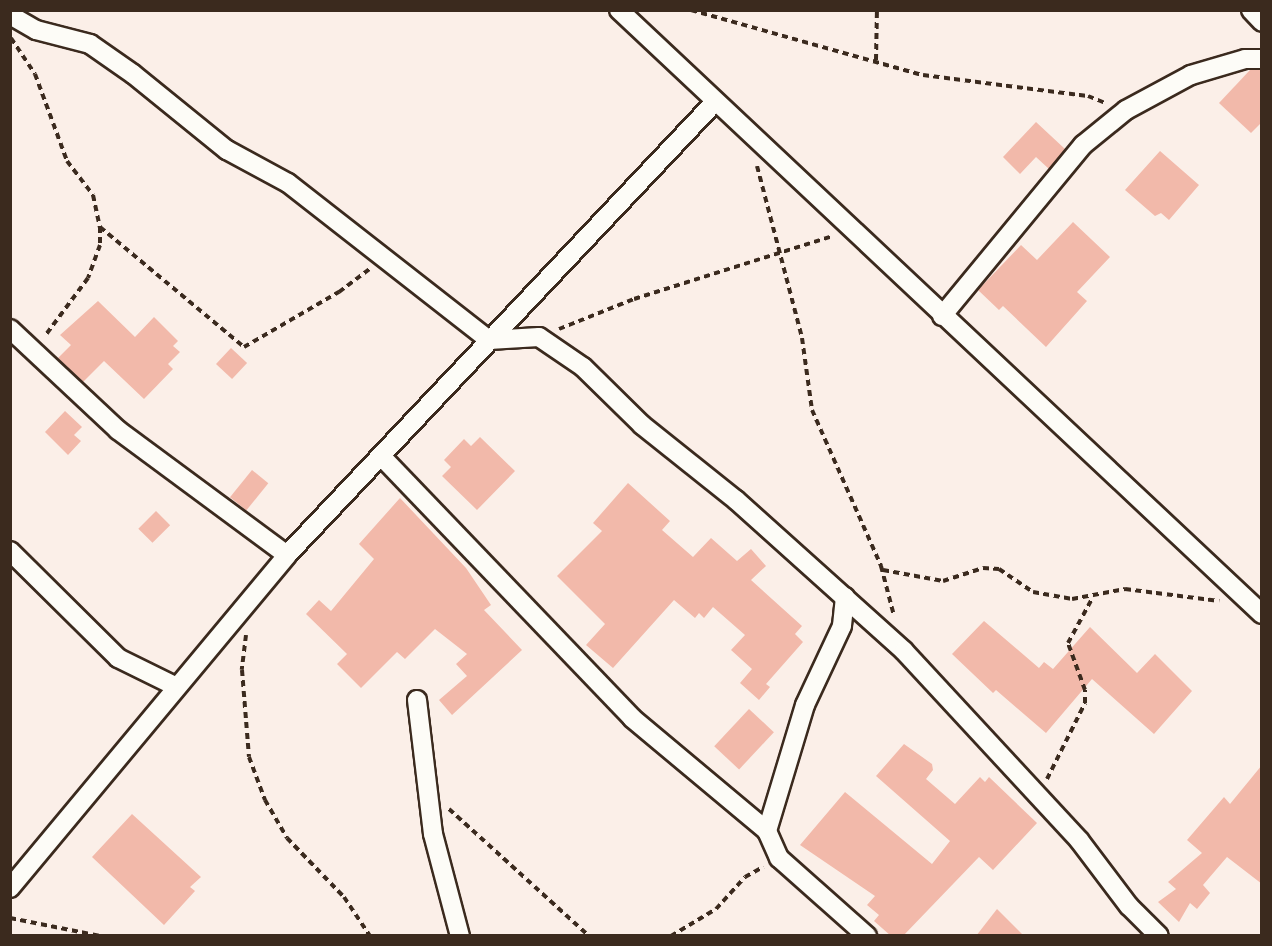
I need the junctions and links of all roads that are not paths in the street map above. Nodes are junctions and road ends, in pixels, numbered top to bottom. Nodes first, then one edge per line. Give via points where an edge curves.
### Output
1 (619, 10) edge
2 (1251, 10) edge
3 (10, 15) edge
4 (1262, 22) edge
5 (1262, 59) edge
6 (714, 103) junction
7 (942, 316) junction
8 (10, 329) edge
9 (489, 340) junction
10 (382, 457) junction
11 (10, 551) edge
12 (287, 555) junction
13 (845, 597) junction
14 (1262, 614) edge
15 (175, 686) junction
16 (417, 700) dead end
17 (767, 831) junction
18 (10, 888) edge
19 (460, 936) edge
20 (867, 936) edge
21 (1159, 936) edge

1 - 6 street
2 - 4 street
3 - 9 street via 36,30 90,44 171,101 227,150 270,169
5 - 7 street via 1245,59 1191,75 1126,110 1083,145
6 - 7 street
6 - 9 street
7 - 14 street
8 - 12 street via 118,430
9 - 10 street
9 - 13 street via 539,337 583,367 642,425
10 - 12 street
10 - 17 street via 632,718
11 - 15 street via 118,658
12 - 15 street
13 - 17 street via 842,626 805,705
13 - 21 street via 904,651 1079,840 1129,906
15 - 18 street
16 - 19 street via 433,834
17 - 20 street via 779,858

